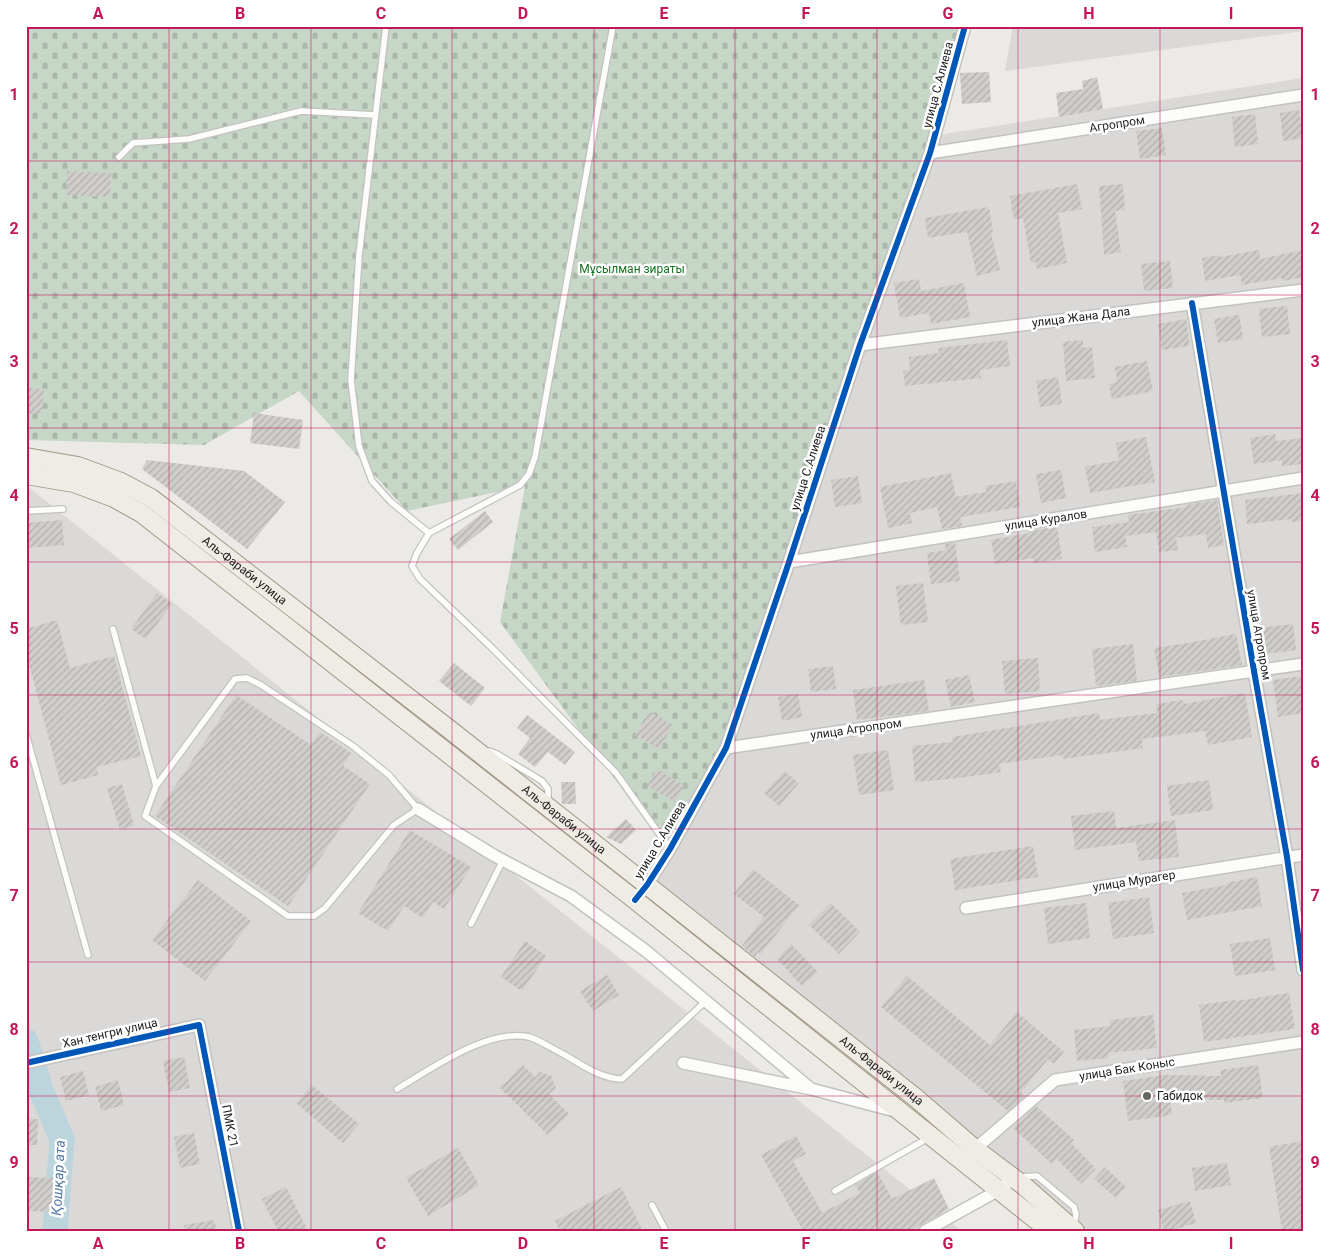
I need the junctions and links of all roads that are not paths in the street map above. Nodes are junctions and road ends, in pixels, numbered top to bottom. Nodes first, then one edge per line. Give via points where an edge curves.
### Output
1 (386, 26) edge
2 (613, 26) edge
3 (966, 26) edge
4 (1303, 95) edge
5 (375, 115) junction
6 (930, 153) junction
7 (119, 157) dead end
8 (1303, 290) edge
9 (1192, 303) junction
10 (860, 345) junction
11 (26, 457) edge
12 (26, 475) edge
13 (1303, 478) edge
14 (1223, 491) junction
15 (63, 509) dead end
16 (26, 511) edge
17 (429, 533) junction
18 (789, 562) junction
19 (113, 629) dead end
20 (1303, 664) edge
21 (1254, 671) junction
22 (26, 734) edge
23 (726, 748) junction
24 (156, 786) junction
25 (418, 809) junction
26 (670, 849) junction
27 (1303, 855) edge
28 (1287, 857) junction
29 (502, 860) junction
30 (648, 885) junction
31 (635, 900) junction
32 (966, 908) dead end
33 (471, 924) dead end
34 (88, 955) dead end
35 (1303, 970) edge
36 (706, 1001) junction
37 (199, 1025) joint
38 (1303, 1042) edge
39 (26, 1063) edge
40 (683, 1063) dead end
41 (397, 1089) dead end
42 (811, 1089) junction
43 (902, 1112) junction
44 (932, 1136) junction
45 (975, 1149) junction
46 (1013, 1178) junction
47 (999, 1190) junction
48 (834, 1191) dead end
49 (652, 1205) dead end
50 (1074, 1230) edge
51 (239, 1231) edge
52 (666, 1231) edge
53 (925, 1231) edge
54 (1050, 1231) edge

1 - 5 lane
2 - 17 lane via 535,457 529,474 520,485
3 - 6 street, улица С.Алиева
4 - 6 street, Агропром
5 - 7 lane via 301,111 189,139 133,143
5 - 17 lane via 359,255 351,380 359,446 372,482
6 - 10 street, улица С.Алиева
8 - 9 street, улица Жана Дала
9 - 10 street, улица Жана Дала
9 - 14 street, улица Агропром
10 - 18 street, улица С.Алиева
11 - 30 main road, Аль-Фараби улица via 78,466 121,482 151,498
12 - 31 main road, Аль-Фараби улица via 74,483 142,513
13 - 14 street, улица Куралов
14 - 18 street, улица Куралов
14 - 21 street, улица Агропром
15 - 16 lane
17 - 26 lane via 412,566 420,579 616,773
18 - 23 street, улица С.Алиева
19 - 24 lane
20 - 21 street, улица Агропром
21 - 23 street, улица Агропром
21 - 28 street, улица Агропром
22 - 34 lane
23 - 26 street, улица С.Алиева
24 - 25 lane via 235,678 247,678 353,746 389,775
24 - 25 lane via 145,816 288,916 314,916 325,908 394,825
25 - 29 street
26 - 30 street, улица С.Алиева
27 - 28 street, улица Мурагер
28 - 32 street, улица Мурагер
28 - 35 street, улица Агропром
29 - 33 lane
29 - 36 street via 571,896 646,951
30 - 31 street, улица С.Алиева
30 - 45 main road, Аль-Фараби улица via 916,1098
31 - 43 main road, Аль-Фараби улица
36 - 41 lane via 622,1078 601,1074 530,1038 515,1036 478,1043
36 - 42 street
37 - 39 street, Хан тенгри улица
37 - 51 street, ПМК 21
38 - 45 street, улица Бак Коныс via 1055,1080
40 - 42 street
42 - 43 street
43 - 44 main road, Аль-Фараби улица
44 - 47 main road, Аль-Фараби улица
44 - 48 lane
45 - 46 main road, Аль-Фараби улица
46 - 47 street
46 - 50 main road, Аль-Фараби улица
47 - 53 street
47 - 54 main road, Аль-Фараби улица
49 - 52 lane

